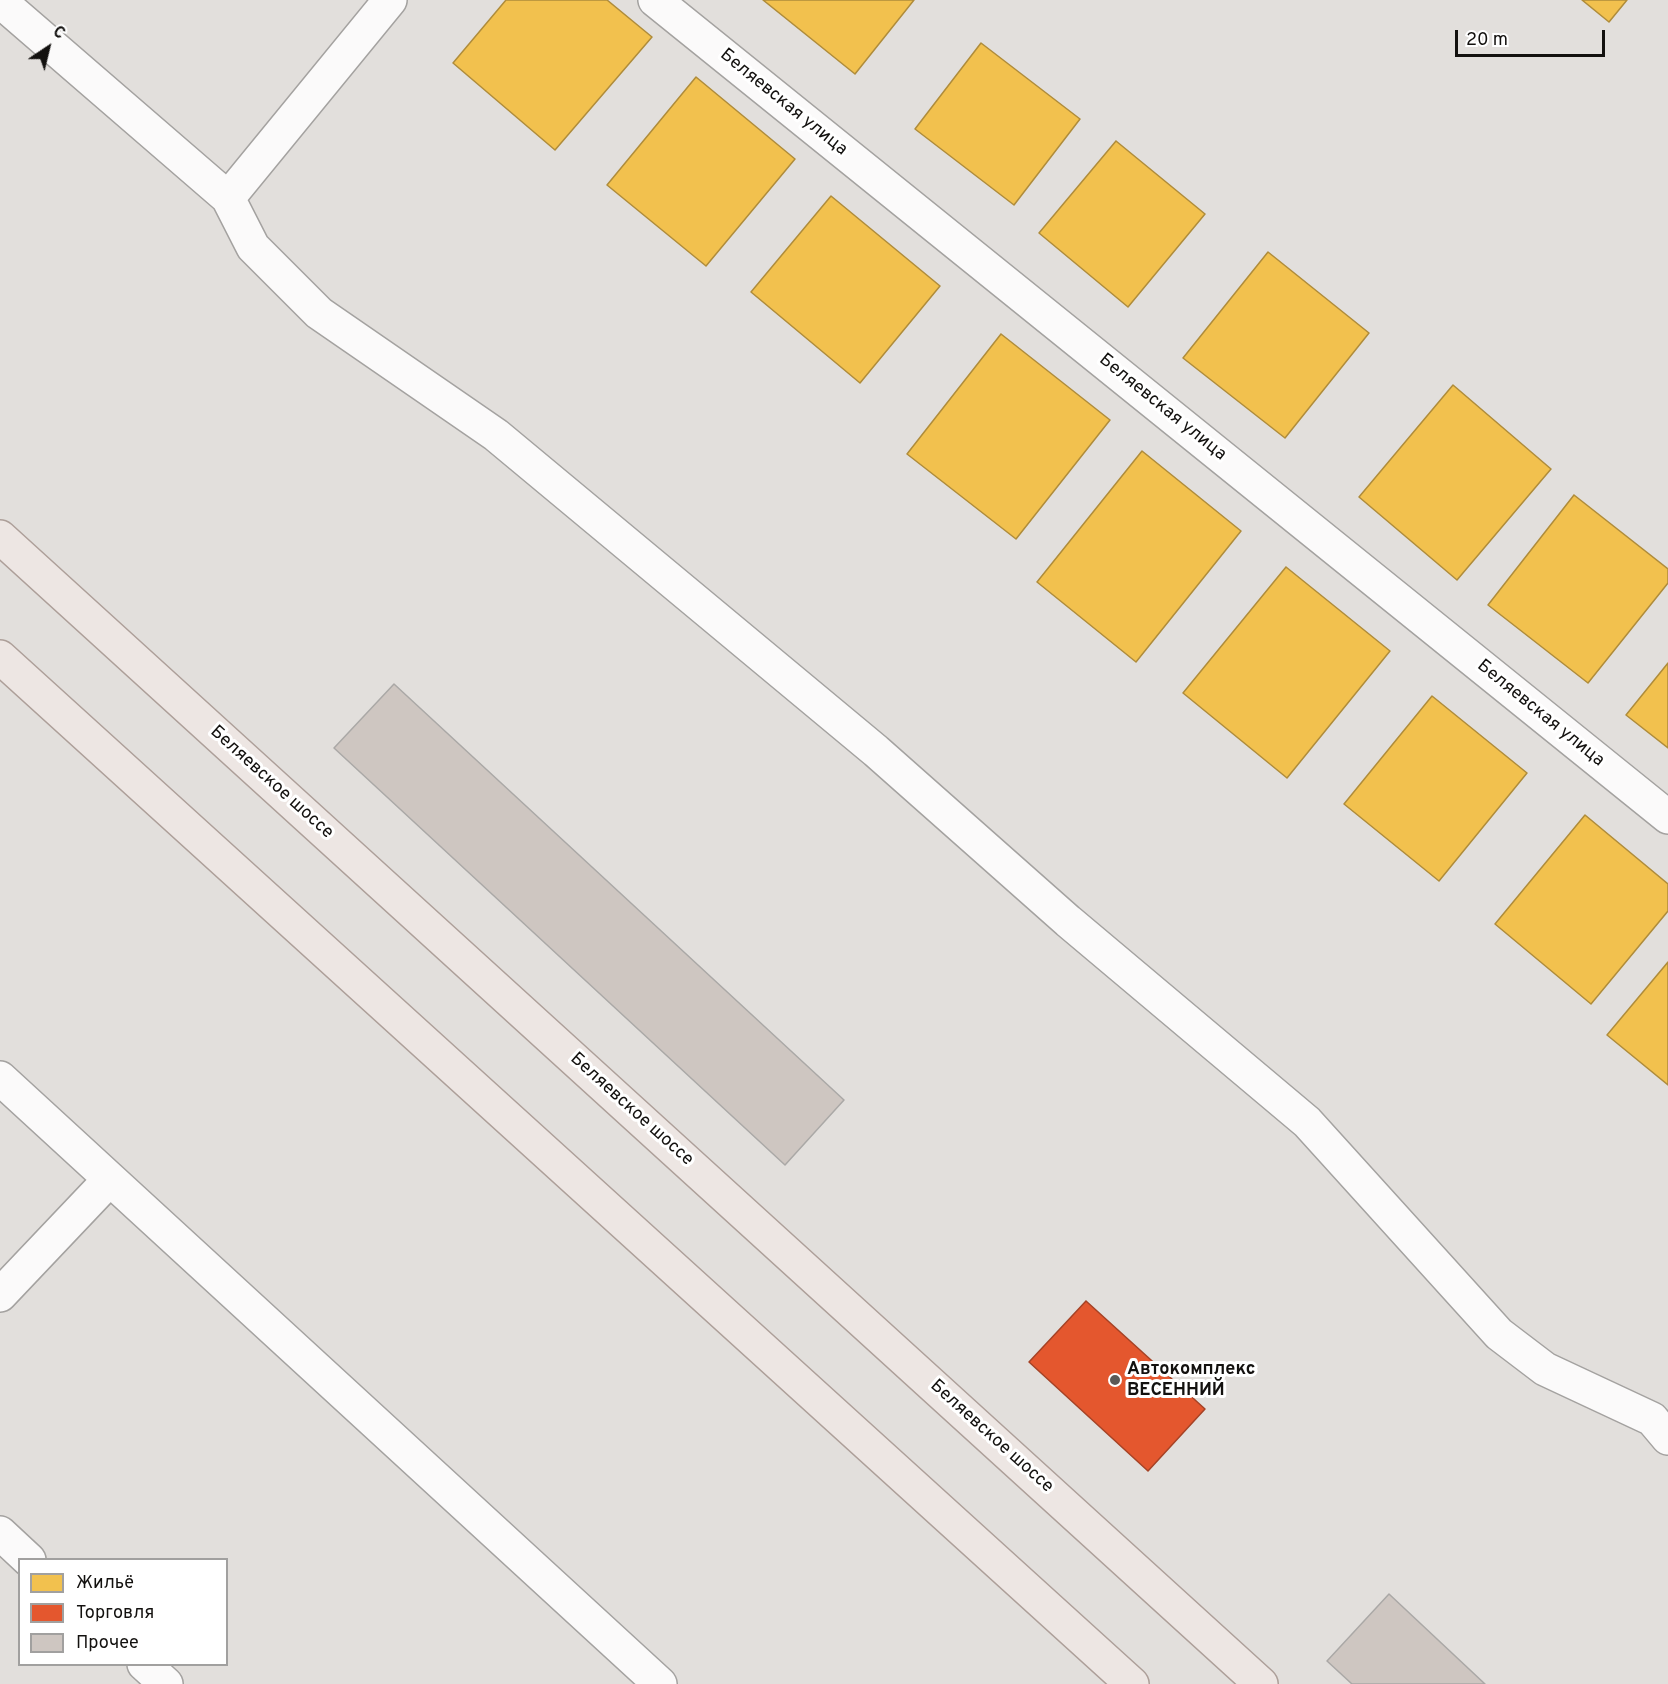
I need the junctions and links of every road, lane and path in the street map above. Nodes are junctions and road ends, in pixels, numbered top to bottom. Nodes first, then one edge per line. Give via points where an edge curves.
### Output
1 (390, 0) edge
2 (655, 0) edge
3 (0, 1) edge
4 (228, 198) junction
5 (0, 537) edge
6 (0, 657) edge
7 (1668, 817) edge
8 (0, 1078) edge
9 (110, 1179) junction
10 (0, 1295) edge
11 (1668, 1438) edge
12 (0, 1533) edge
13 (27, 1558) edge
14 (145, 1666) edge
15 (166, 1684) edge
16 (660, 1684) edge
17 (1132, 1684) edge
18 (1261, 1684) edge

1 - 4 street
2 - 7 street, Беляевская улица
3 - 4 street
4 - 11 street via 253,247 319,313 496,435 876,751 1068,921 1307,1122 1499,1334 1545,1369 1652,1419
5 - 18 main road, Беляевское шоссе
6 - 17 main road
8 - 9 street
9 - 10 street
9 - 16 street
12 - 13 street
14 - 15 street

